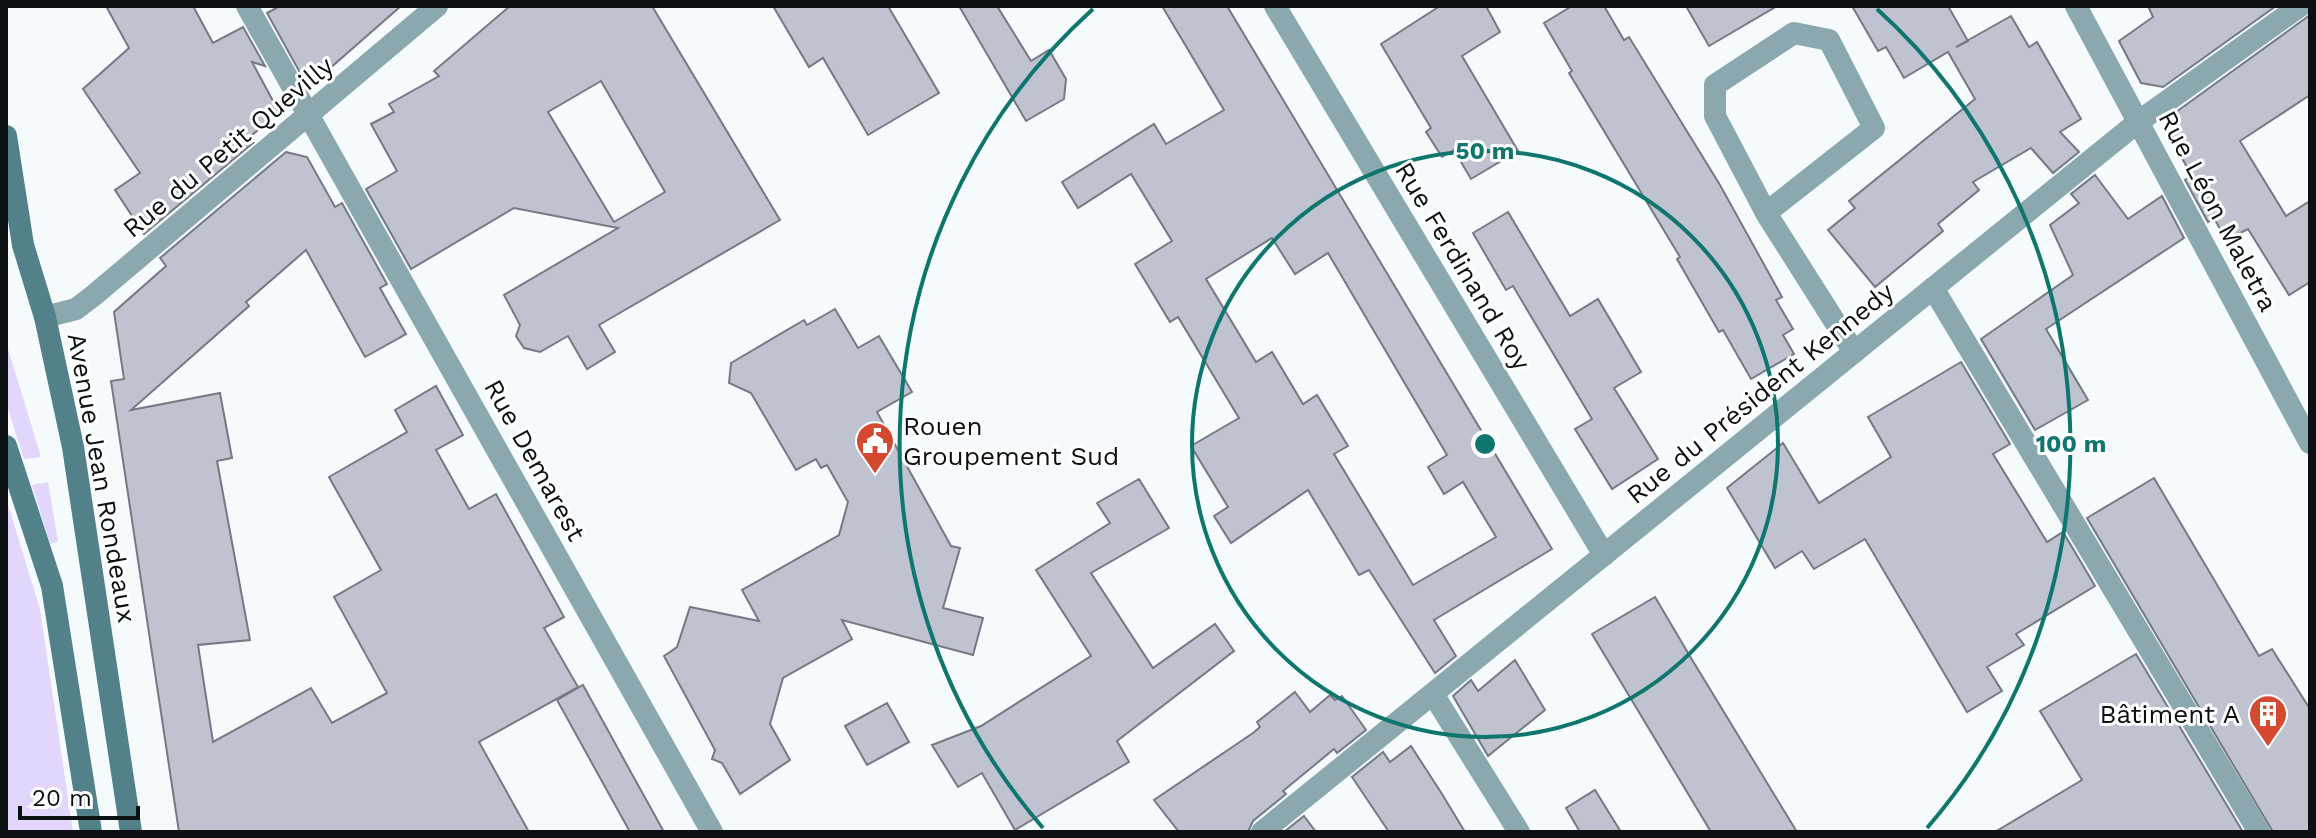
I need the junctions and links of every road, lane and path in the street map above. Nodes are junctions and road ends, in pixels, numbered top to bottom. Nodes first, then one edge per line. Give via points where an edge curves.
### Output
1 (247, 6) edge
2 (437, 6) edge
3 (1275, 6) edge
4 (2076, 6) edge
5 (2300, 6) edge
6 (310, 116) junction
7 (2138, 122) junction
8 (6, 136) edge
9 (1766, 213) junction
10 (1933, 288) junction
11 (45, 317) junction
12 (1854, 352) junction
13 (2310, 443) edge
14 (6, 446) edge
15 (1604, 555) junction
16 (1433, 694) junction
17 (91, 832) edge
18 (131, 832) edge
19 (712, 832) edge
20 (1262, 832) edge
21 (1519, 832) edge
22 (2259, 832) edge

1 - 6 street, Rue Demarest
2 - 6 street, Rue du Petit Quevilly
3 - 15 street, Rue Ferdinand Roy
4 - 7 street, Rue Léon Maletra
5 - 7 street, Rue du Président Kennedy
6 - 11 street, Rue du Petit Quevilly via 76,309
6 - 19 street, Rue Demarest
7 - 10 street, Rue du Président Kennedy
7 - 13 street, Rue Léon Maletra
8 - 11 main road, Avenue Jean Rondeaux via 23,245
9 - 9 street via 1874,128 1829,40 1794,33 1715,85 1715,116
9 - 12 street
10 - 12 street, Rue du Président Kennedy
10 - 22 street
11 - 18 main road, Avenue Jean Rondeaux via 73,447
12 - 15 street, Rue du Président Kennedy
14 - 17 main road via 52,586
15 - 16 street, Rue du Président Kennedy
16 - 20 street, Rue du Président Kennedy
16 - 21 street

